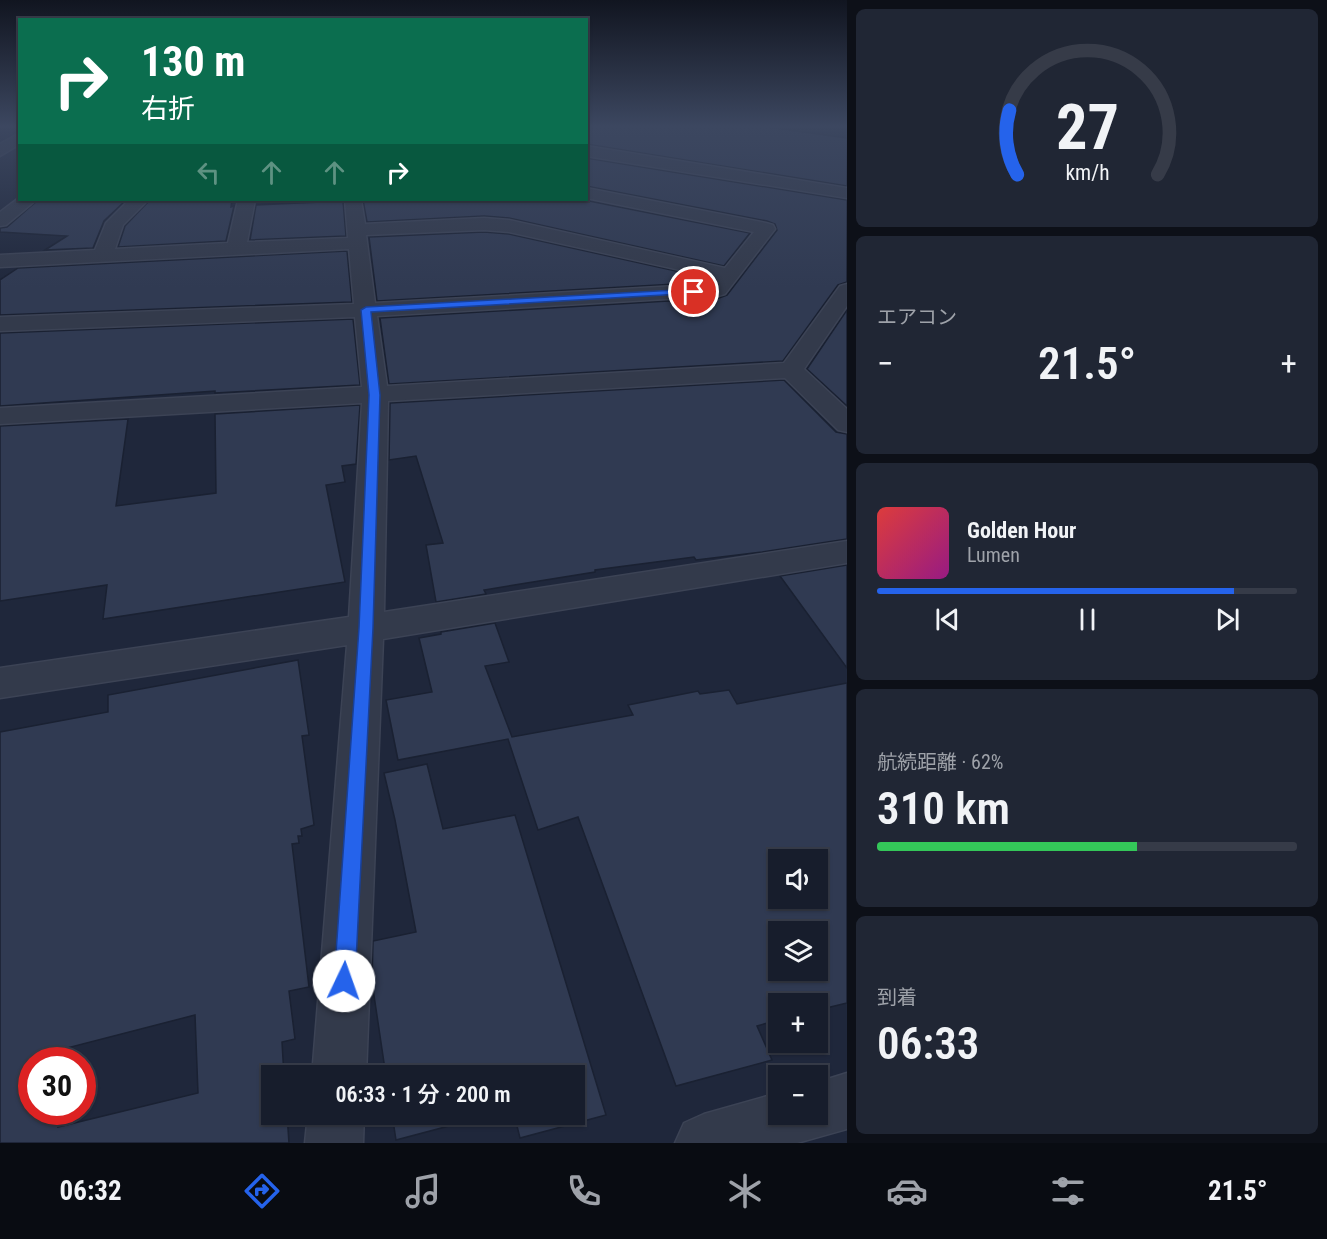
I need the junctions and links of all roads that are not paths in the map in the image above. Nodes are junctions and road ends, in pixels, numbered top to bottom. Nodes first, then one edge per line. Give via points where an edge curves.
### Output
1 (769, 180) edge
2 (588, 193) edge
3 (847, 193) edge
4 (26, 201) edge
5 (138, 201) edge
6 (246, 201) edge
7 (353, 201) edge
8 (3, 216) edge
9 (358, 236) junction
10 (236, 249) junction
11 (105, 255) junction
12 (0, 261) edge
13 (728, 275) junction
14 (847, 290) edge
15 (366, 310) junction
16 (839, 315) edge
17 (0, 324) edge
18 (792, 370) junction
19 (375, 395) junction
20 (0, 416) edge
21 (847, 424) edge
22 (847, 552) edge
23 (366, 628) junction
24 (0, 682) edge
25 (340, 1065) edge
26 (847, 1101) edge
27 (828, 1107) edge
28 (768, 1124) edge
29 (335, 1125) edge
30 (334, 1143) edge
31 (704, 1143) edge

1 - 3 street
2 - 13 street via 766,229
4 - 8 street
5 - 11 street via 113,224
6 - 10 street
7 - 9 street
9 - 10 street
9 - 13 street via 484,224 509,226
9 - 15 street
10 - 11 street
11 - 12 street
13 - 15 street via 718,290
14 - 16 street
15 - 17 street
15 - 19 street
16 - 18 street
18 - 19 street
18 - 21 street
19 - 20 street
19 - 23 street
22 - 23 street
23 - 24 street
23 - 25 street
26 - 27 street
28 - 31 street
29 - 30 street

